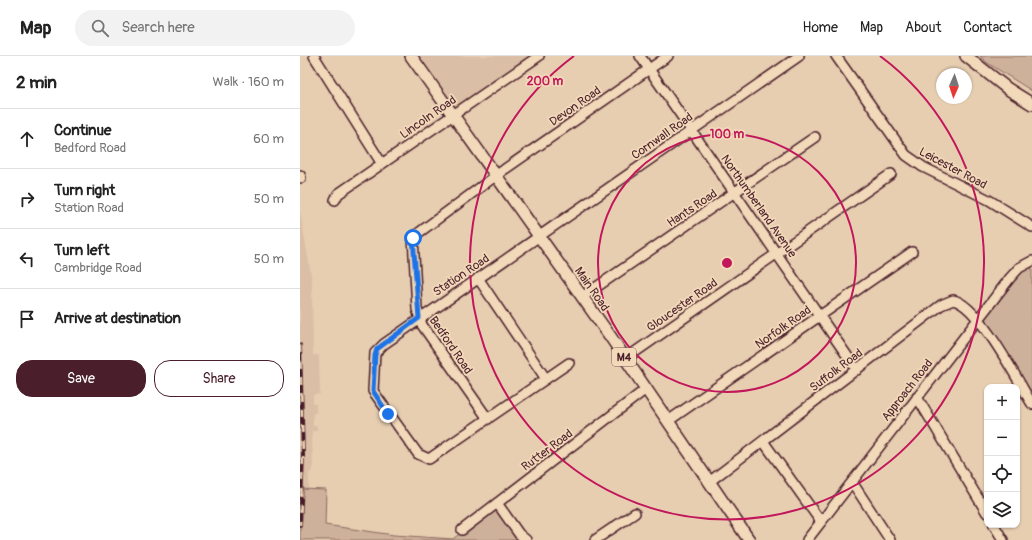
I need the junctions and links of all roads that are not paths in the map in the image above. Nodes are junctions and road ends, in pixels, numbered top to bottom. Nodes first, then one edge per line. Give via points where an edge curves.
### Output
1 (314, 56) edge
2 (411, 56) edge
3 (640, 56) edge
4 (668, 56) edge
5 (799, 56) edge
6 (836, 56) edge
7 (966, 56) edge
8 (536, 57) edge
9 (649, 69) junction
10 (1032, 104) edge
11 (454, 114) junction
12 (692, 131) junction
13 (815, 138) dead end
14 (382, 164) junction
15 (890, 174) dead end
16 (497, 176) junction
17 (735, 193) junction
18 (335, 200) dead end
19 (1032, 227) edge
20 (539, 236) junction
21 (912, 252) dead end
22 (777, 254) junction
23 (1032, 261) edge
24 (478, 278) junction
25 (582, 297) junction
26 (820, 316) junction
27 (419, 318) junction
28 (977, 320) junction
29 (625, 359) junction
30 (569, 363) dead end
31 (857, 370) junction
32 (546, 378) junction
33 (646, 389) junction
34 (917, 397) junction
35 (1032, 404) edge
36 (488, 419) junction
37 (668, 421) junction
38 (762, 441) junction
39 (709, 482) junction
40 (852, 482) junction
41 (497, 503) junction
42 (984, 508) edge
43 (635, 513) dead end
44 (821, 522) junction
45 (996, 528) edge
46 (462, 530) dead end
47 (526, 540) edge
48 (595, 540) edge
49 (749, 540) edge
50 (807, 540) edge
51 (890, 540) edge
52 (1003, 540) edge

1 - 14 street
2 - 11 main road, Main Road / M4
3 - 9 street, Northumberland Avenue
4 - 9 street, Devon Road
5 - 12 street, Cornwall Road
6 - 19 street, Leicester Road via 906,155 923,167 989,200
7 - 10 main road
8 - 11 street, Lincoln Road
9 - 12 street, Northumberland Avenue
9 - 16 street, Devon Road
11 - 14 street, Lincoln Road
11 - 16 main road, Main Road / M4
12 - 17 street, Northumberland Avenue
12 - 20 street, Cornwall Road
13 - 17 street, Hants Road
14 - 18 street, Lincoln Road via 338,194
15 - 22 street, Gloucester Road
16 - 20 main road, Main Road / M4
16 - 27 street, Bedford Road via 414,237 414,270
17 - 22 street, Northumberland Avenue
17 - 25 street, Hants Road
20 - 24 street, Station Road
20 - 25 main road, Main Road / M4
21 - 26 street, Norfolk Road
22 - 26 street, Northumberland Avenue
22 - 29 street, Gloucester Road
23 - 28 street, Approach Road via 1016,271
24 - 27 street, Station Road
24 - 32 street
25 - 29 main road, Main Road / M4
26 - 31 street, Northumberland Avenue
26 - 37 street, Norfolk Road
27 - 36 street, Bedford Road via 425,331
27 - 36 street, Station Road via 377,349 373,391 418,454 424,458 430,458
28 - 31 street, Suffolk Road via 959,301 947,301
28 - 34 street, Approach Road
28 - 35 street, Suffolk Road via 985,327
29 - 33 main road, Main Road / M4
30 - 32 street
31 - 38 street, Suffolk Road
32 - 36 street
33 - 37 main road, Main Road / M4
33 - 41 street, Rutter Road
34 - 40 street, Approach Road
34 - 42 street
37 - 39 main road, Main Road / M4
38 - 39 street, Suffolk Road
38 - 44 street
39 - 49 main road, Main Road / M4
40 - 44 street, Approach Road
40 - 51 street
41 - 46 street, Rutter Road
41 - 47 street
43 - 48 street
44 - 50 street, Approach Road
45 - 52 street

